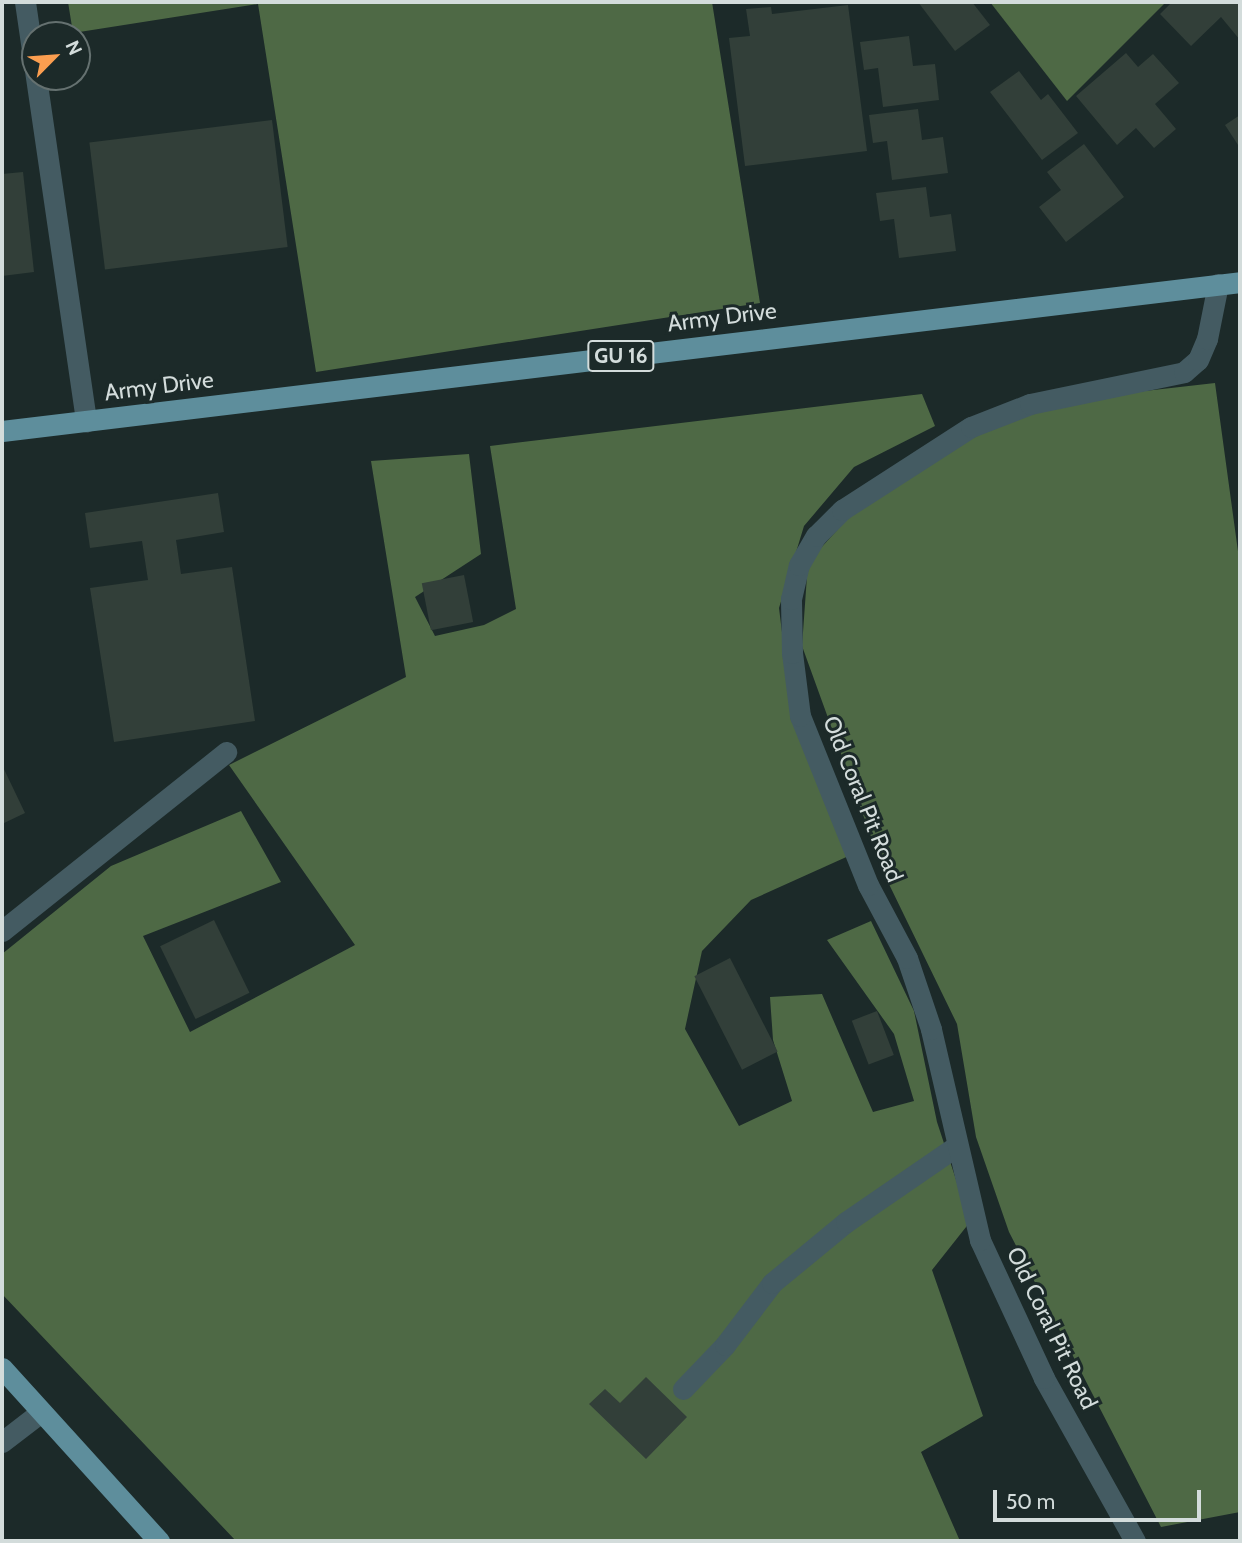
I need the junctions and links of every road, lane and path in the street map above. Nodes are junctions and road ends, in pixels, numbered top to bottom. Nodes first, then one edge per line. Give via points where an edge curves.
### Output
1 (25, 2) edge
2 (1240, 282) edge
3 (1218, 284) junction
4 (86, 422) junction
5 (2, 431) edge
6 (226, 751) dead end
7 (2, 931) edge
8 (956, 1147) junction
9 (2, 1368) edge
10 (682, 1389) dead end
11 (41, 1412) junction
12 (2, 1442) edge
13 (159, 1541) edge
14 (1135, 1541) edge

1 - 4 street
2 - 3 main road, Army Drive / GU 16
3 - 4 main road, Army Drive / GU 16
3 - 8 street, Old Coral Pit Road via 1207,339 1198,360 1184,372 1030,404 971,427 842,510 816,536 799,565 791,598 800,716 868,885 907,958 931,1029
4 - 5 main road, Army Drive / GU 16
6 - 7 street
8 - 10 street via 846,1222 772,1283 725,1345
8 - 14 street, Old Coral Pit Road via 980,1240 1044,1378
9 - 11 main road
11 - 12 street
11 - 13 main road

